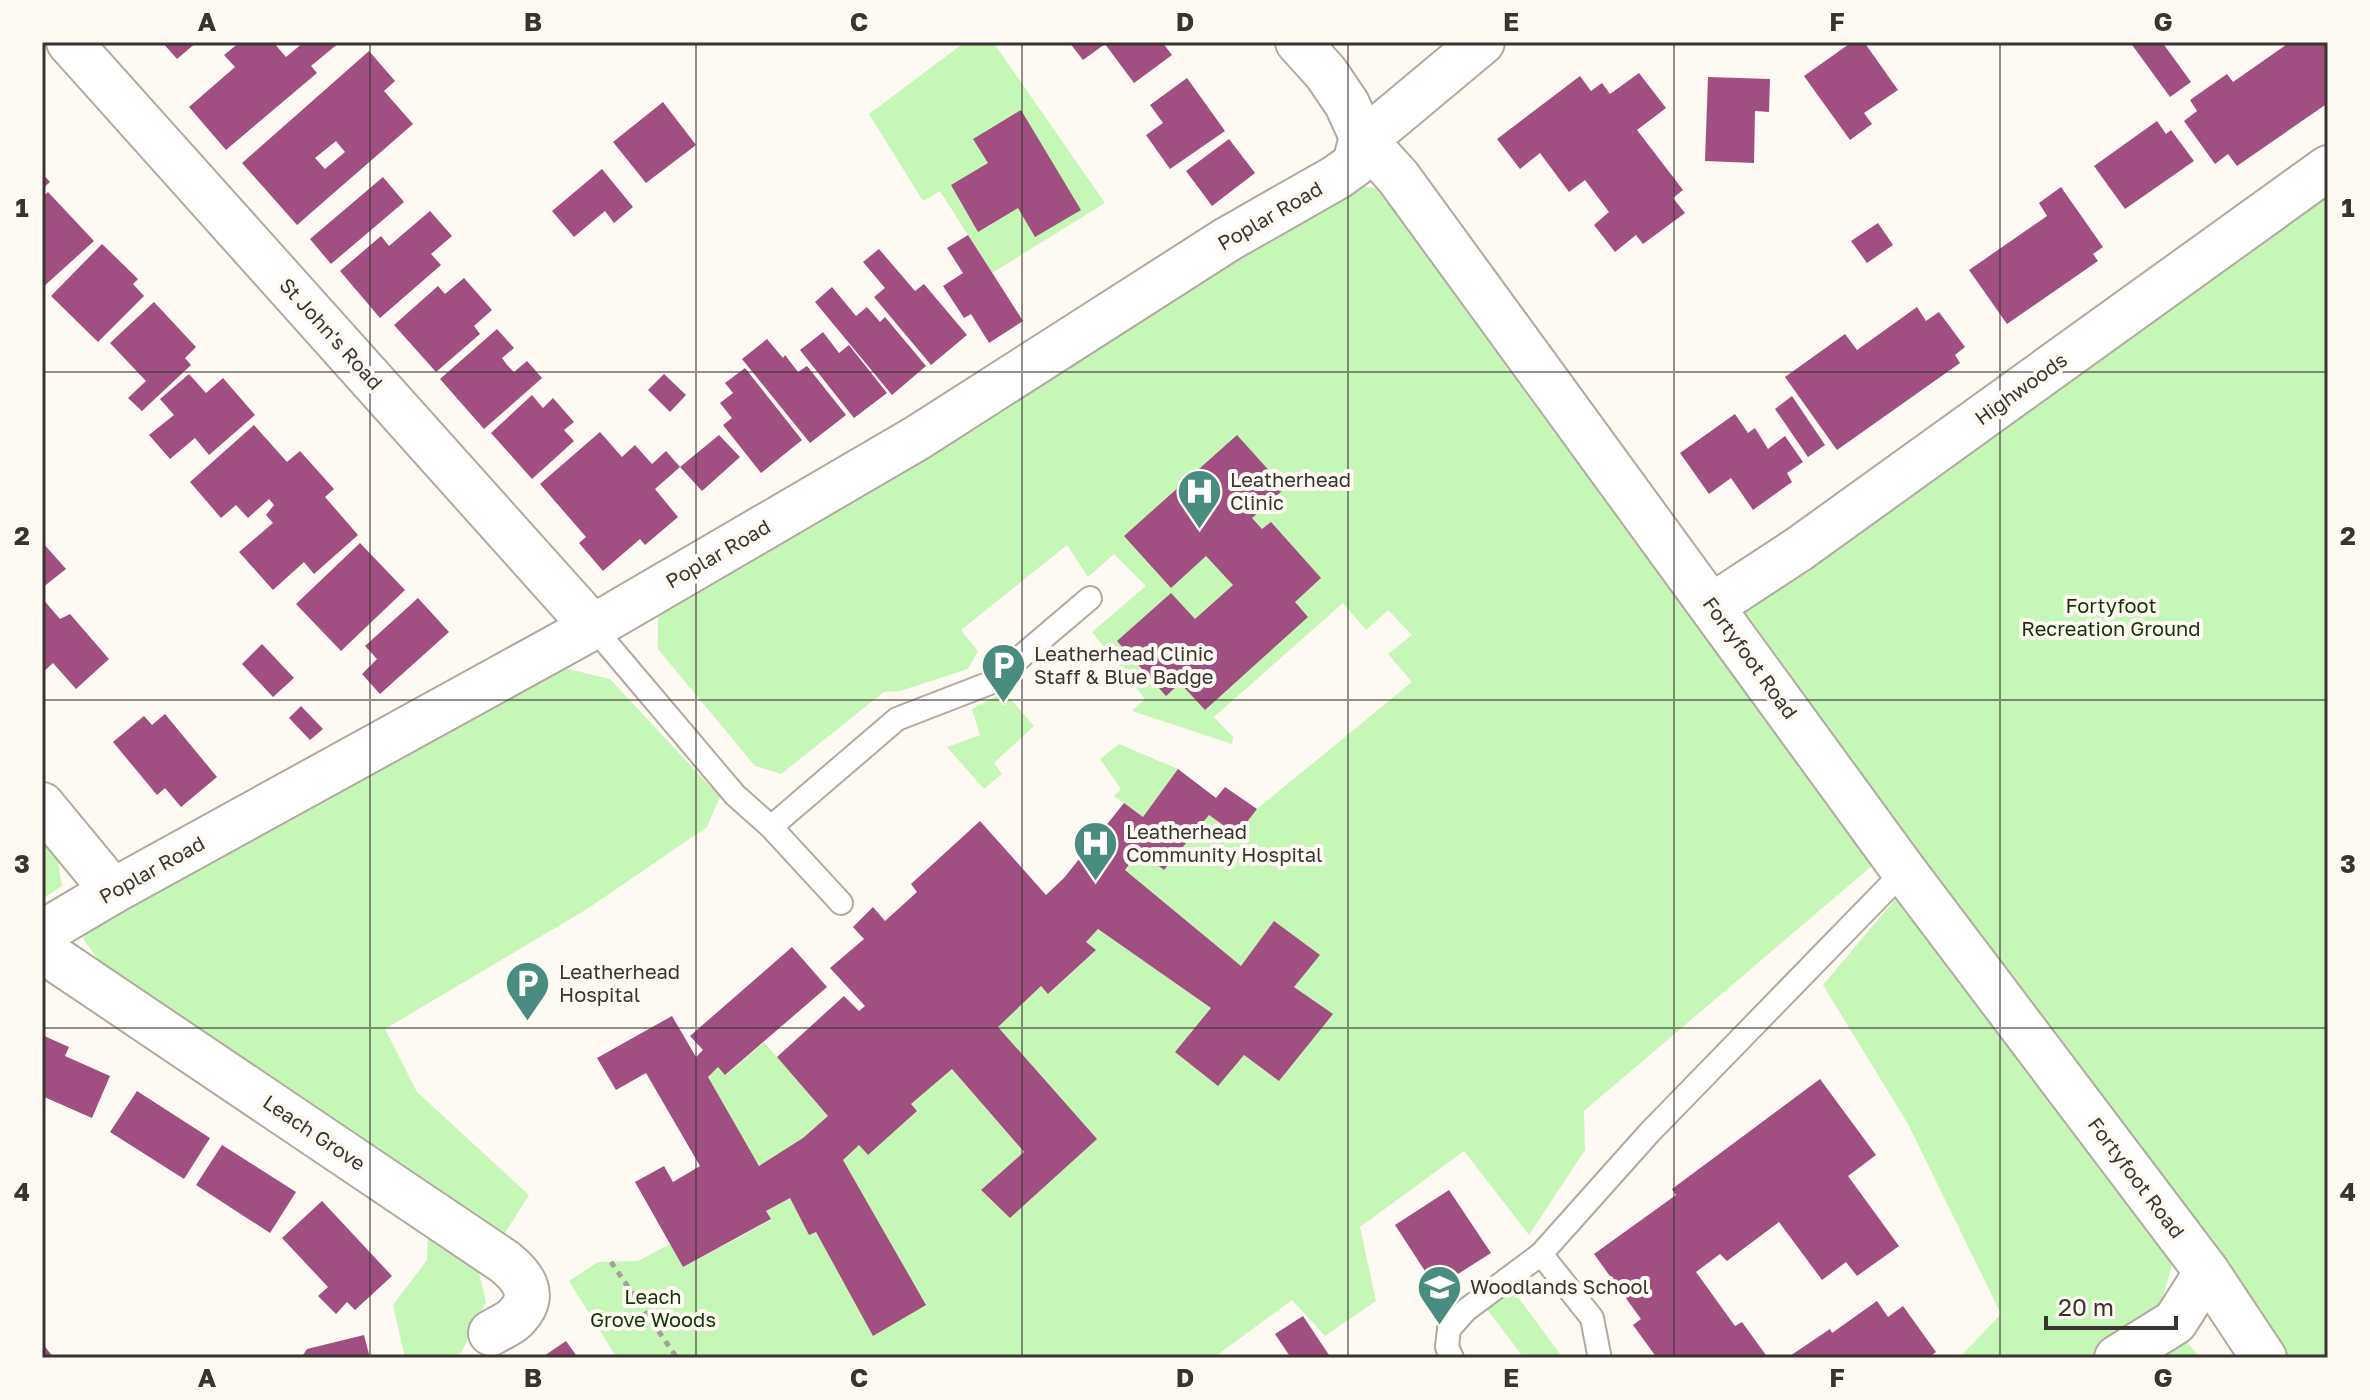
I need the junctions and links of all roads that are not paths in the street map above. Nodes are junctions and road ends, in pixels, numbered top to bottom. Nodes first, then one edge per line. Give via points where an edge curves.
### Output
1 (69, 42) edge
2 (1298, 42) edge
3 (1482, 42) edge
4 (1362, 137) junction
5 (2328, 168) edge
6 (1090, 598) dead end
7 (1712, 606) junction
8 (593, 627) junction
9 (42, 805) edge
10 (771, 827) junction
11 (1904, 871) junction
12 (113, 891) junction
13 (841, 903) dead end
14 (42, 933) edge
15 (42, 950) edge
16 (1541, 1254) junction
17 (2207, 1272) junction
18 (491, 1333) dead end
19 (1599, 1354) dead end
20 (1452, 1358) edge
21 (2117, 1358) edge
22 (2264, 1358) edge

1 - 8 street, St John's Road
2 - 4 street, Fortyfoot Road via 1347,104
3 - 4 street
4 - 7 street, Fortyfoot Road via 1398,177
4 - 8 street, Poplar Road via 1355,164 1337,177 1228,239 917,438
5 - 7 street, Highwoods
6 - 10 lane via 990,683 897,719
7 - 11 street, Fortyfoot Road
8 - 10 lane via 735,795
8 - 12 street, Poplar Road
9 - 12 street
10 - 13 lane
11 - 16 lane via 1650,1132
11 - 17 street, Fortyfoot Road
12 - 14 street, Poplar Road
15 - 18 street, Leach Grove via 523,1277 527,1297 518,1316
16 - 19 lane via 1592,1318
16 - 20 lane via 1449,1329
17 - 21 street via 2175,1322
17 - 22 street, Fortyfoot Road

